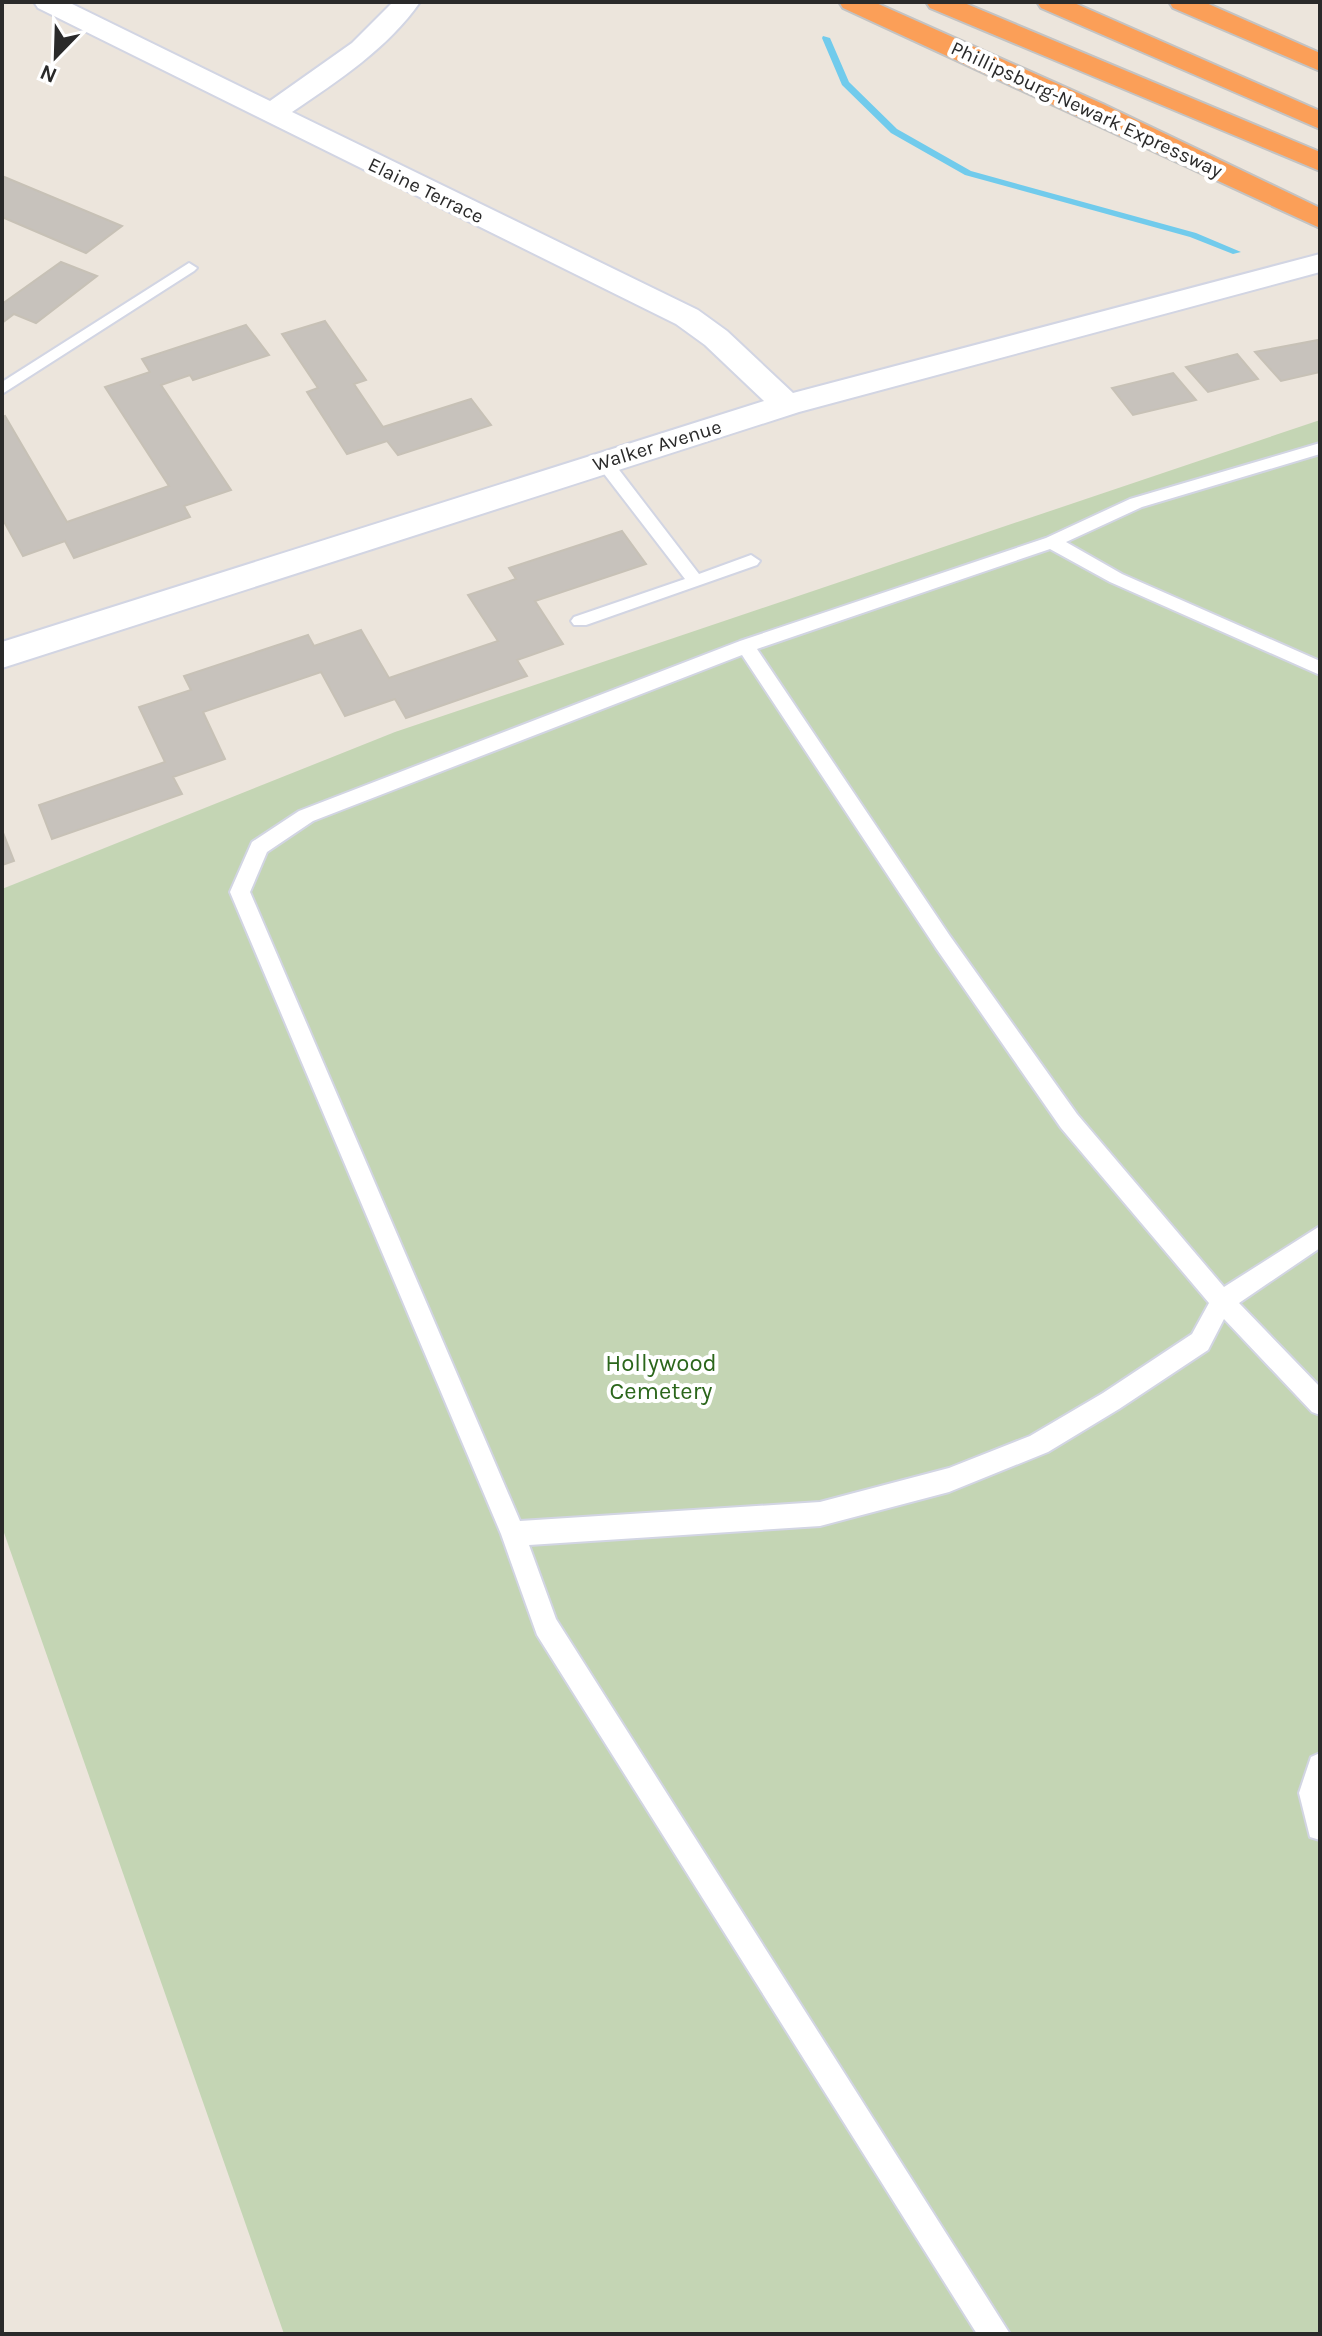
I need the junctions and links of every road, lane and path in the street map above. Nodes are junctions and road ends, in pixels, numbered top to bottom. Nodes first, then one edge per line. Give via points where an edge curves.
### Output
1 (47, 2) edge
2 (407, 2) edge
3 (852, 2) edge
4 (939, 2) edge
5 (981, 2) edge
6 (1050, 2) edge
7 (1087, 2) edge
8 (1182, 2) edge
9 (1320, 63) edge
10 (270, 114) junction
11 (1320, 120) edge
12 (1320, 162) edge
13 (1320, 219) edge
14 (1320, 263) edge
15 (189, 268) dead end
16 (2, 389) edge
17 (787, 405) junction
18 (1320, 448) edge
19 (604, 462) junction
20 (1052, 542) junction
21 (751, 561) dead end
22 (696, 582) junction
23 (580, 621) dead end
24 (746, 646) junction
25 (2, 655) edge
26 (1320, 668) edge
27 (1320, 1236) edge
28 (1222, 1301) junction
29 (1320, 1404) edge
30 (513, 1534) junction
31 (1320, 1766) edge
32 (1320, 1827) edge
33 (995, 2334) edge

1 - 10 street, Elaine Terrace
2 - 10 street via 322,79
3 - 13 highway, Phillipsburg-Newark Expressway
4 - 12 highway
5 - 12 highway
6 - 11 highway
7 - 11 highway
8 - 9 highway
10 - 17 street, Elaine Terrace via 687,317
14 - 17 street, Walker Avenue
15 - 16 lane
17 - 19 street, Walker Avenue
18 - 20 lane via 1136,503
19 - 22 lane
19 - 25 street, Walker Avenue
20 - 24 lane
20 - 26 lane via 1116,578
21 - 22 lane
22 - 23 lane
24 - 28 lane via 1069,1121
24 - 30 lane via 306,816 259,847 240,892
27 - 28 lane
28 - 29 lane
28 - 30 lane via 1200,1342 1111,1401 1039,1444 949,1480 820,1514
30 - 33 lane via 546,1626
31 - 32 lane via 1312,1793

